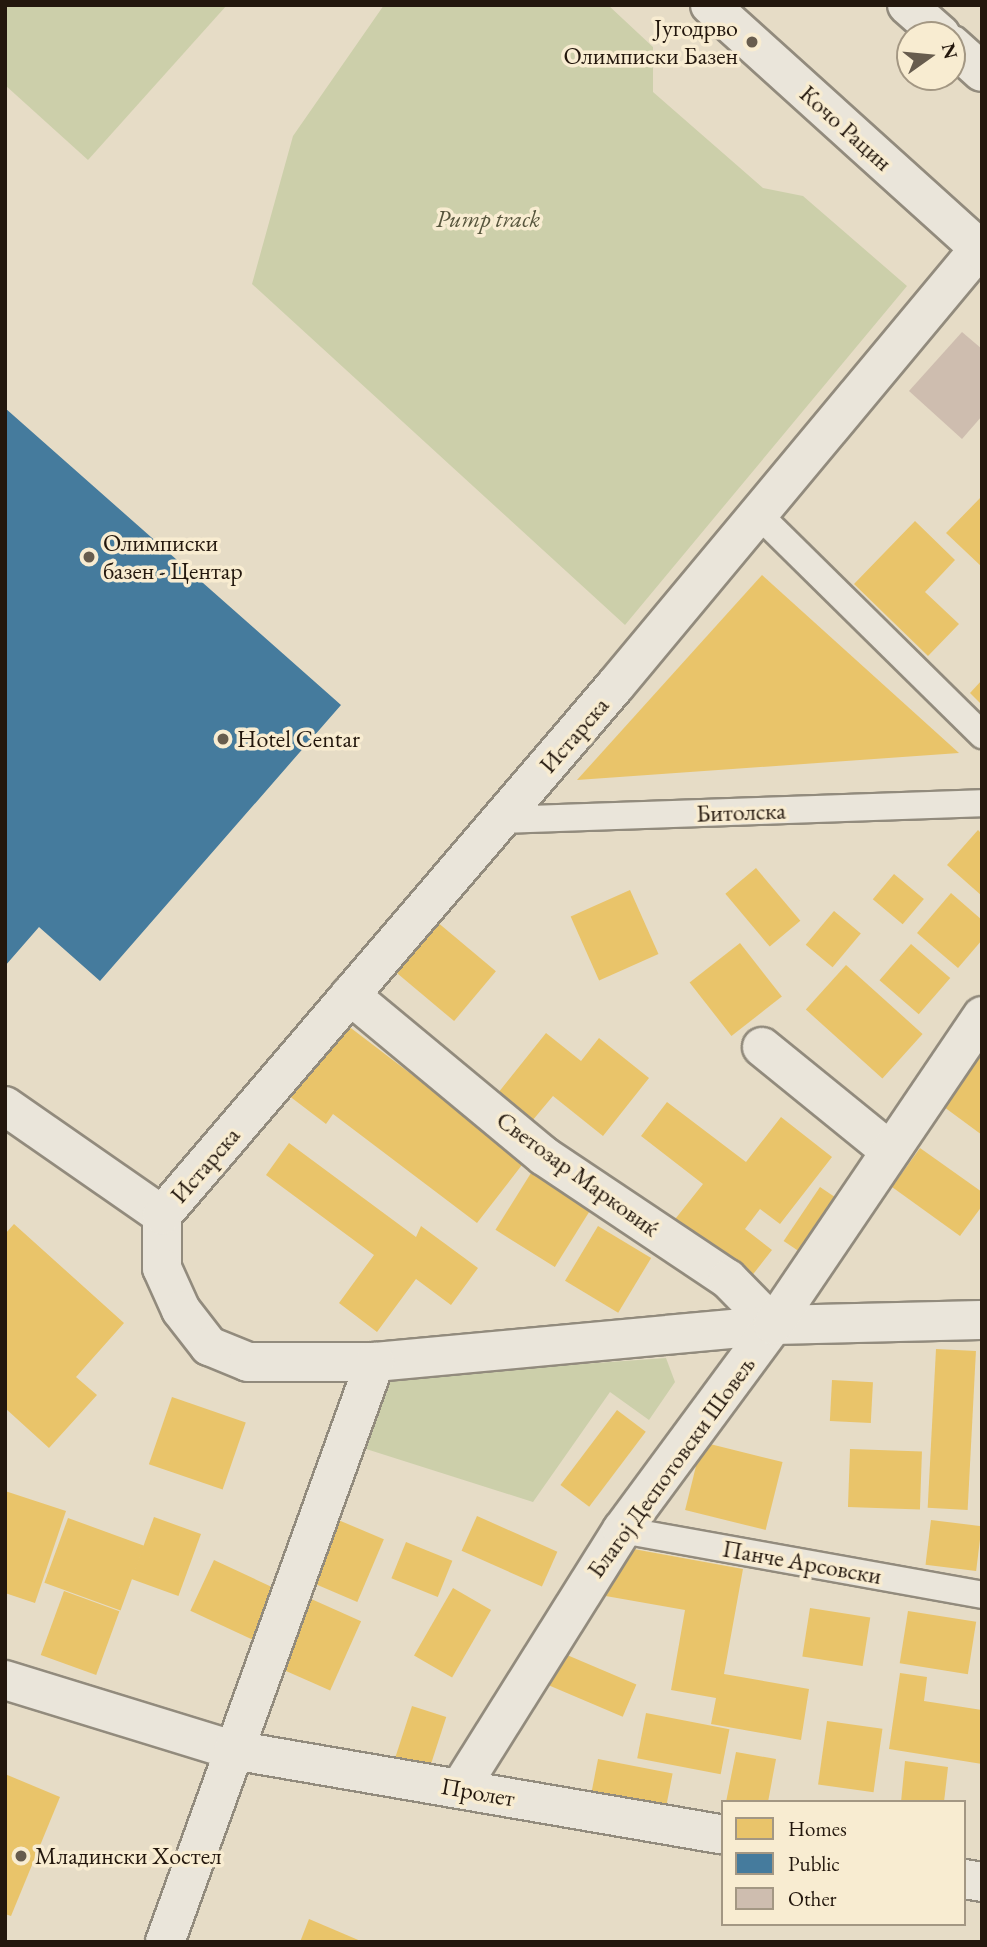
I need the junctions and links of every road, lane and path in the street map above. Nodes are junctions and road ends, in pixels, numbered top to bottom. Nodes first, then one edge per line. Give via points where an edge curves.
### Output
1 (710, 5) edge
2 (908, 5) edge
3 (926, 21) edge
4 (966, 58) edge
5 (982, 72) edge
6 (981, 250) edge
7 (758, 514) junction
8 (982, 735) edge
9 (982, 803) edge
10 (500, 821) junction
11 (350, 995) junction
12 (982, 1016) edge
13 (762, 1047) dead end
14 (5, 1106) edge
15 (890, 1152) junction
16 (162, 1215) junction
17 (982, 1320) edge
18 (773, 1325) junction
19 (375, 1362) junction
20 (622, 1530) junction
21 (982, 1595) edge
22 (5, 1681) edge
23 (233, 1750) junction
24 (460, 1788) junction
25 (721, 1835) edge
26 (165, 1942) edge

1 - 6 street, Кочо Рацин
2 - 3 street
4 - 5 street
6 - 7 street, Истарска
7 - 8 lane
7 - 10 street, Истарска
9 - 10 lane, Битолска
10 - 11 street, Истарска
11 - 16 street, Истарска
11 - 18 street, Светозар Марковиќ via 544,1156 728,1279
12 - 15 street, Благој Деспотовски Шовељ
13 - 15 street
14 - 16 street
15 - 18 street, Благој Деспотовски Шовељ
16 - 19 street via 162,1268 180,1310 209,1346 248,1362
17 - 18 street
18 - 19 street
18 - 20 street, Благој Деспотовски Шовељ
19 - 23 street
20 - 21 lane, Панче Арсовски
20 - 24 street, Благој Деспотовски Шовељ
22 - 23 street, Пролет
23 - 24 street, Пролет
23 - 26 street
24 - 25 street, Пролет

